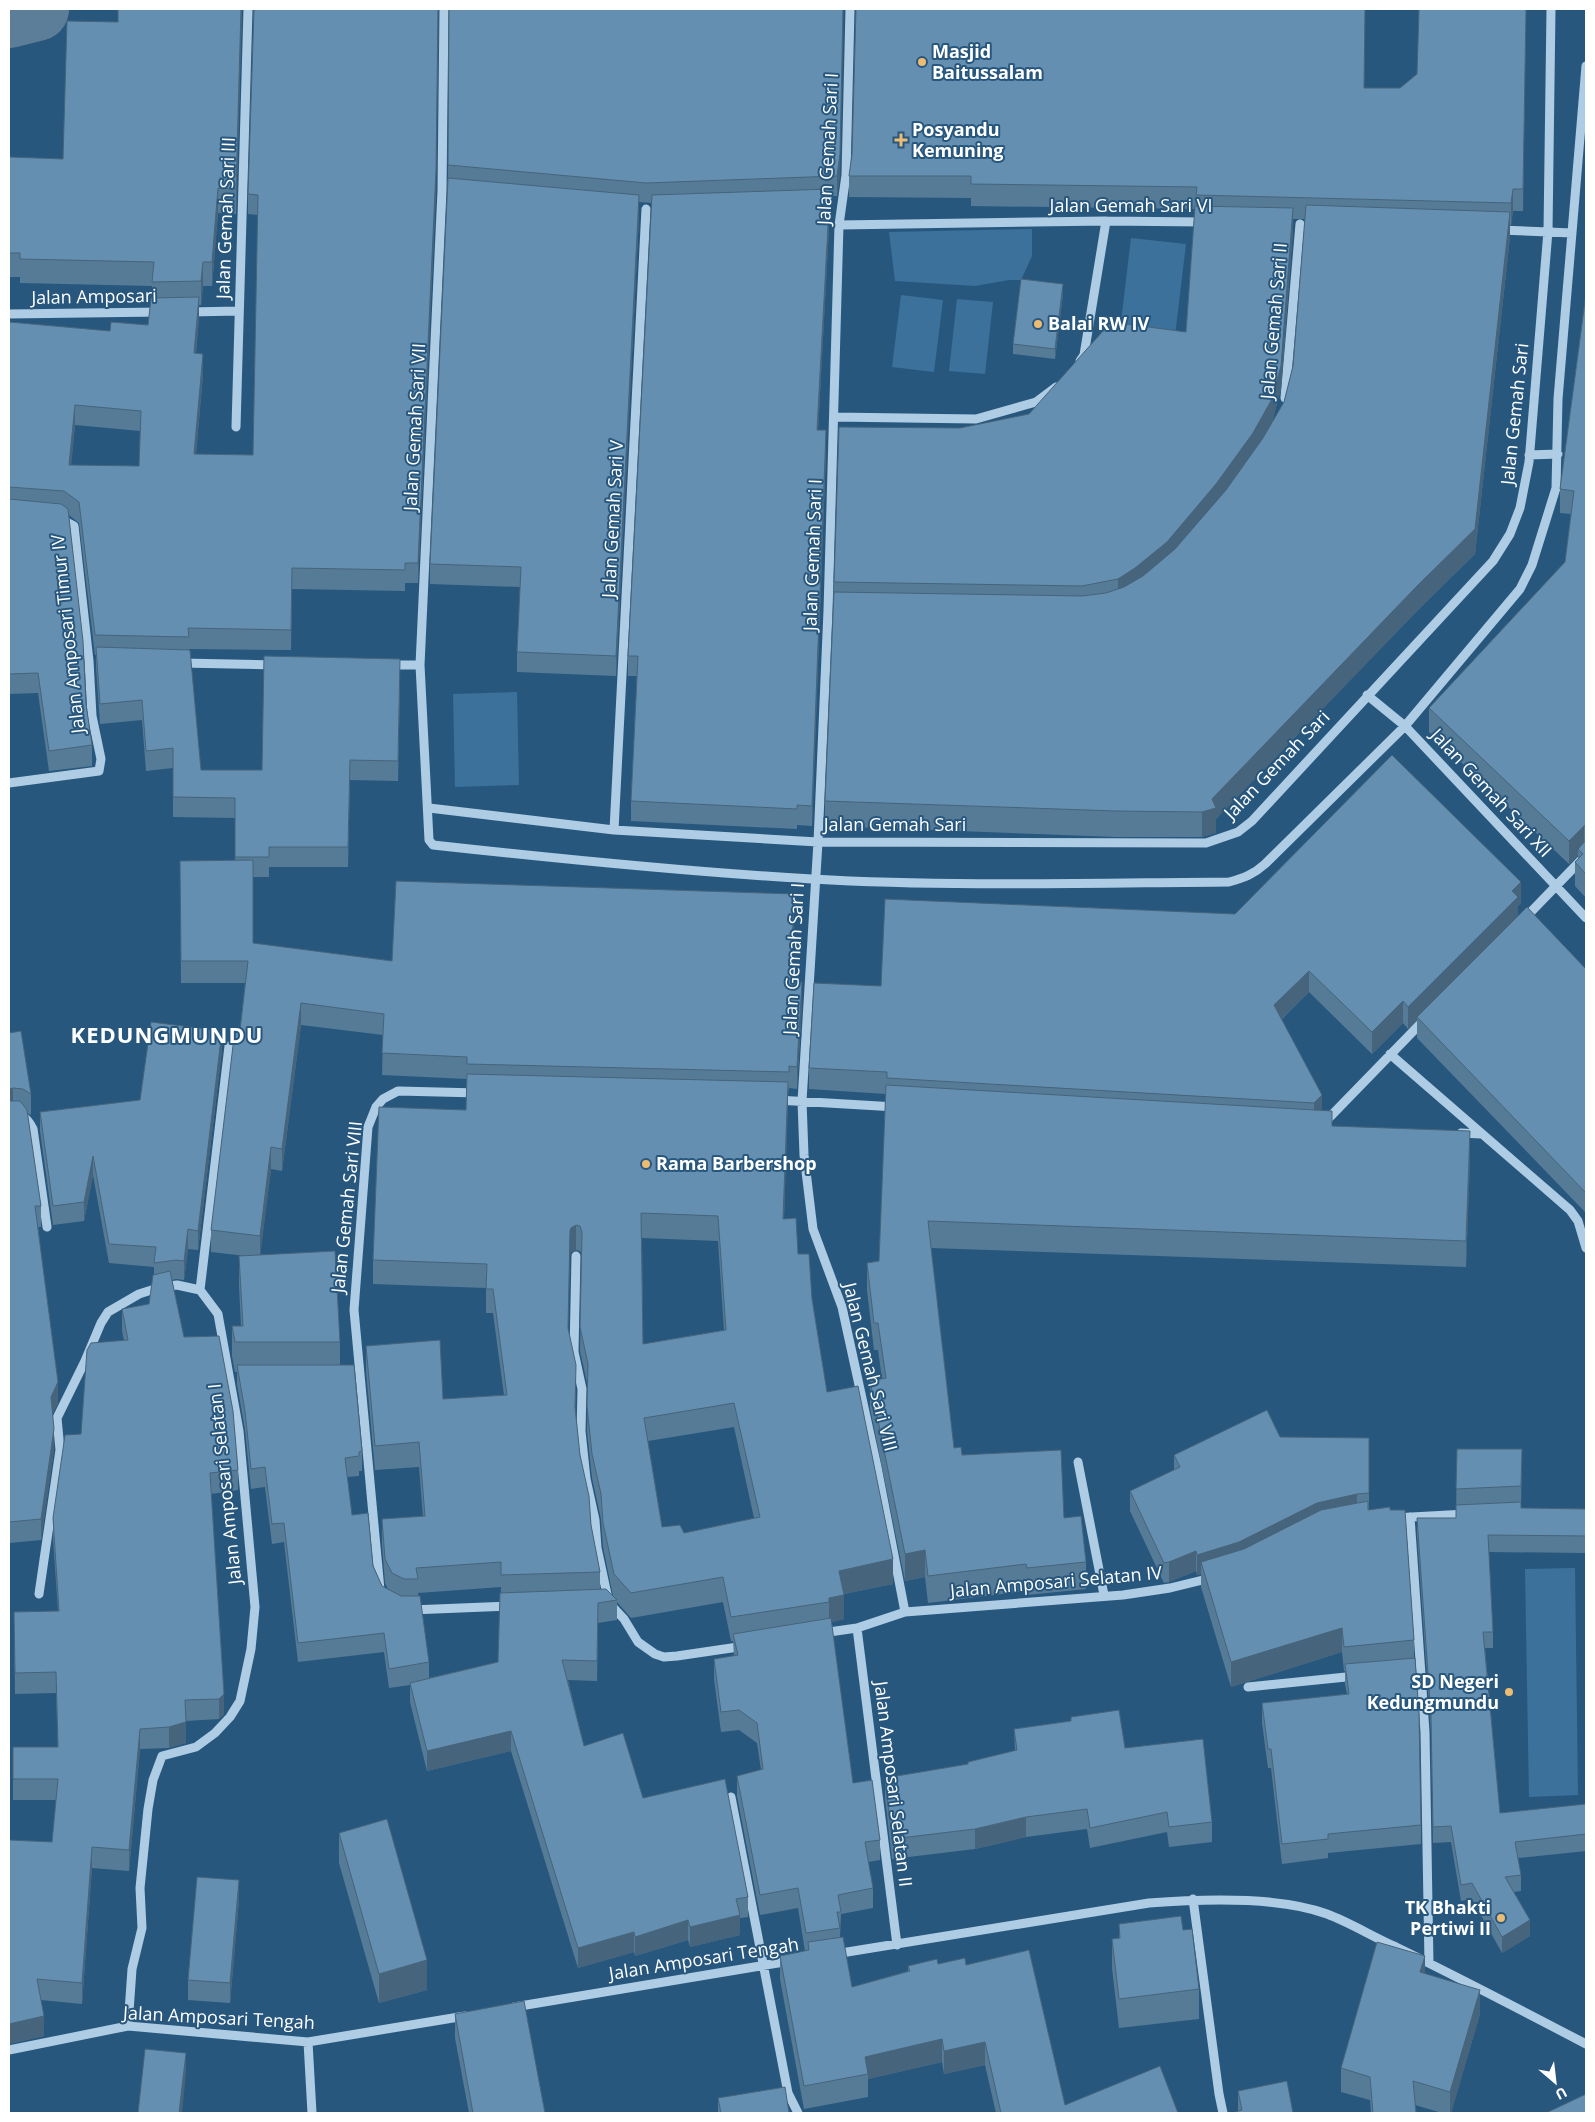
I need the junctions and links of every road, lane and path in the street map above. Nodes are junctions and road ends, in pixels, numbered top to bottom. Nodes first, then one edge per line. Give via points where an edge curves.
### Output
1 (248, 9) edge
2 (444, 9) edge
3 (850, 9) edge
4 (1551, 9) edge
5 (1586, 66) edge
6 (442, 191) junction
7 (451, 192) edge
8 (832, 202) edge
9 (842, 202) junction
10 (636, 208) edge
11 (646, 209) junction
12 (656, 209) edge
13 (1106, 221) junction
14 (1212, 222) edge
15 (1290, 224) edge
16 (1300, 224) junction
17 (1310, 224) edge
18 (839, 225) junction
19 (1488, 230) edge
20 (1548, 232) junction
21 (1572, 233) junction
22 (239, 311) junction
23 (9, 314) edge
24 (1283, 407) edge
25 (834, 418) junction
26 (236, 428) dead end
27 (1558, 454) junction
28 (1529, 455) junction
29 (54, 517) edge
30 (828, 611) junction
31 (838, 611) edge
32 (175, 663) edge
33 (282, 665) edge
34 (381, 665) edge
35 (420, 665) junction
36 (1367, 695) junction
37 (1405, 726) junction
38 (9, 783) edge
39 (428, 808) junction
40 (614, 830) junction
41 (818, 842) junction
42 (1586, 854) edge
43 (814, 880) junction
44 (1557, 887) junction
45 (1586, 918) edge
46 (1515, 929) edge
47 (1432, 1012) edge
48 (229, 1046) dead end
49 (1390, 1054) junction
50 (485, 1093) edge
51 (762, 1100) edge
52 (802, 1101) junction
53 (901, 1107) edge
54 (9, 1116) edge
55 (1321, 1131) edge
56 (1451, 1133) edge
57 (1481, 1134) junction
58 (47, 1228) dead end
59 (1586, 1248) edge
60 (576, 1256) dead end
61 (200, 1290) junction
62 (1078, 1462) dead end
63 (1478, 1514) edge
64 (1410, 1517) junction
65 (1384, 1518) edge
66 (1218, 1576) edge
67 (40, 1594) dead end
68 (1104, 1595) junction
69 (384, 1598) edge
70 (598, 1602) edge
71 (608, 1602) junction
72 (520, 1605) edge
73 (403, 1610) edge
74 (905, 1612) junction
75 (857, 1628) junction
76 (810, 1635) edge
77 (753, 1644) edge
78 (1363, 1676) edge
79 (1248, 1687) dead end
80 (731, 1797) edge
81 (1193, 1900) junction
82 (897, 1944) junction
83 (822, 1956) edge
84 (803, 1959) edge
85 (1429, 1963) junction
86 (764, 1966) junction
87 (502, 2009) edge
88 (472, 2014) edge
89 (128, 2026) junction
90 (308, 2042) junction
91 (1586, 2044) edge
92 (9, 2050) edge
93 (312, 2113) edge
94 (798, 2113) edge
95 (1223, 2113) edge

1 - 22 street, Jalan Gemah Sari III
2 - 6 street, Jalan Gemah Sari VII
3 - 9 street, Jalan Gemah Sari I via 846,175
4 - 20 street, Jalan Gemah Sari
5 - 21 street
6 - 7 street
6 - 35 street, Jalan Gemah Sari VII
8 - 9 street
9 - 18 street, Jalan Gemah Sari I
10 - 11 street
11 - 12 street
11 - 40 street, Jalan Gemah Sari V
13 - 14 street, Jalan Gemah Sari VI
13 - 18 street, Jalan Gemah Sari VI
13 - 25 street via 1084,355 1070,375 1036,402 976,419
15 - 16 street
16 - 17 street
16 - 24 street, Jalan Gemah Sari II
18 - 25 street, Jalan Gemah Sari I
19 - 20 street
20 - 21 street
20 - 28 street, Jalan Gemah Sari
21 - 27 street via 1558,399
22 - 23 street, Jalan Amposari
22 - 26 street, Jalan Gemah Sari III
25 - 30 street, Jalan Gemah Sari I
27 - 28 street
27 - 37 street via 1556,488 1532,565 1520,589
28 - 36 street, Jalan Gemah Sari via 1520,508 1510,534 1493,561
29 - 38 street, Jalan Amposari Timur IV via 63,518 74,526 93,661 92,716 100,758 99,771
30 - 31 street
30 - 41 street, Jalan Gemah Sari I
32 - 33 street
34 - 35 street
35 - 39 street, Jalan Gemah Sari VII
36 - 37 street, Jalan Gemah Sari XII
36 - 41 street, Jalan Gemah Sari via 1252,821 1223,839 1206,843
37 - 43 street via 1266,864 1243,879 1229,882 1022,884
37 - 44 street, Jalan Gemah Sari XII
39 - 40 street, Jalan Gemah Sari
39 - 43 street, Jalan Gemah Sari VII via 428,834 434,845 631,866
40 - 41 street, Jalan Gemah Sari
41 - 43 street, Jalan Gemah Sari I
42 - 44 street
43 - 52 street, Jalan Gemah Sari I
44 - 45 street, Jalan Gemah Sari XII
44 - 46 street
47 - 49 street
48 - 61 street
49 - 55 street
49 - 57 street
50 - 69 street, Jalan Gemah Sari VIII via 398,1091 383,1099 368,1127 354,1310 356,1378 379,1585
51 - 52 street
52 - 53 street
52 - 74 street, Jalan Gemah Sari VIII via 811,1221 842,1307
54 - 58 street via 24,1116 33,1129
56 - 57 street
57 - 59 street via 1570,1210 1578,1221
60 - 71 street via 574,1352 582,1390 581,1431 586,1479
61 - 67 street via 177,1285 161,1287 113,1308 101,1323 57,1418 60,1450
61 - 89 street, Jalan Amposari Selatan I via 218,1314 234,1378 255,1607 251,1649 240,1701 230,1717 216,1733 196,1747 162,1756 153,1780 140,1888 142,1928 132,1970
62 - 68 street
63 - 64 street
64 - 65 street
64 - 85 street via 1416,1671 1425,1732
66 - 68 street, Jalan Amposari Selatan IV via 1170,1588
68 - 74 street, Jalan Amposari Selatan IV
70 - 71 street
71 - 77 street via 645,1649 664,1657
72 - 73 street
74 - 75 street, Jalan Amposari Selatan IV
75 - 76 street, Jalan Amposari Selatan IV
75 - 82 street, Jalan Amposari Selatan II
78 - 79 street
80 - 86 street
81 - 82 street, Jalan Amposari Tengah via 1150,1903
81 - 85 street, Jalan Amposari Tengah via 1248,1901 1326,1914
81 - 95 street
82 - 83 street, Jalan Amposari Tengah
84 - 86 street, Jalan Amposari Tengah
85 - 91 street, Jalan Amposari Tengah
86 - 87 street, Jalan Amposari Tengah
86 - 94 street via 788,2093
88 - 90 street, Jalan Amposari Tengah
89 - 90 street, Jalan Amposari Tengah
89 - 92 street, Jalan Amposari Tengah
90 - 93 street

